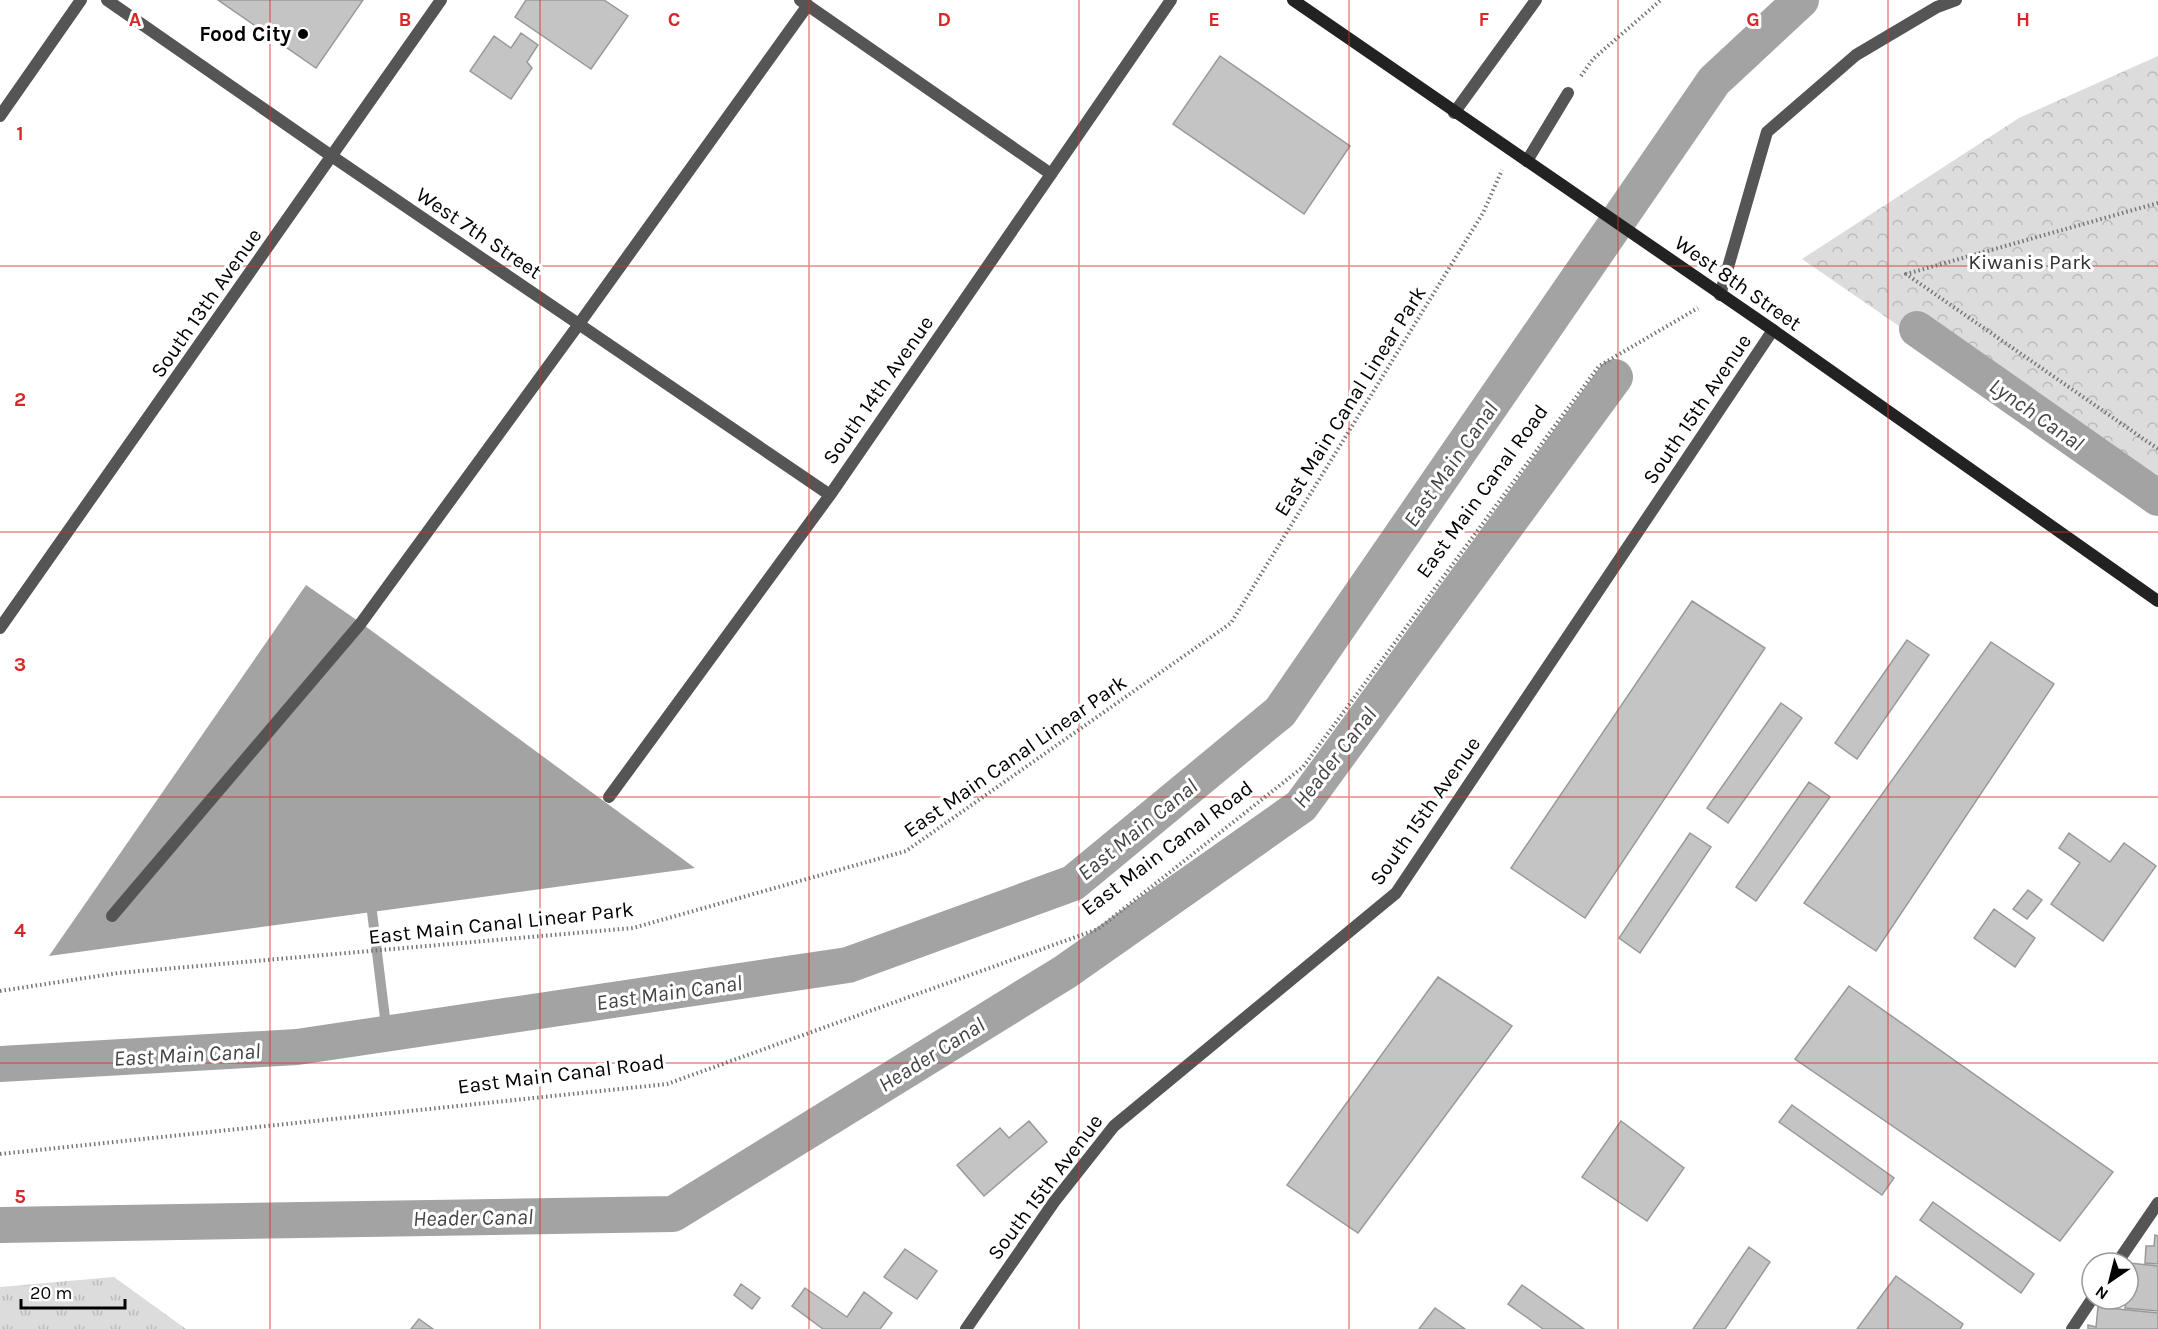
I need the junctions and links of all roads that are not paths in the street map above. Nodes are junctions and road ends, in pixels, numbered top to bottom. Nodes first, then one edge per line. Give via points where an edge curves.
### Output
1 (81, 0) edge
2 (107, 0) edge
3 (441, 0) edge
4 (1171, 0) edge
5 (1293, 0) edge
6 (1536, 0) edge
7 (1956, 0) edge
8 (804, 3) edge
9 (1568, 93) road end
10 (1454, 113) junction
11 (0, 116) edge
12 (333, 157) junction
13 (1527, 162) junction
14 (1051, 174) junction
15 (1720, 295) junction
16 (579, 324) junction
17 (1773, 330) junction
18 (830, 495) junction
19 (2158, 601) edge
20 (0, 628) edge
21 (609, 797) dead end
22 (112, 916) dead end
23 (2158, 1203) edge
24 (2125, 1251) edge
25 (2084, 1311) edge
26 (966, 1329) edge
27 (2072, 1329) edge

1 - 11 street
2 - 12 street, West 7th Street
3 - 12 street, South 13th Avenue
4 - 14 street, South 14th Avenue
5 - 10 main road, West 8th Street
6 - 10 street
7 - 15 street via 1937,7 1856,55 1767,132
8 - 14 street
8 - 16 street
9 - 13 street
10 - 13 main road, West 8th Street
12 - 16 street, West 7th Street
12 - 20 street, South 13th Avenue
13 - 15 main road, West 8th Street
14 - 18 street, South 14th Avenue
15 - 17 main road, West 8th Street
16 - 18 street, West 7th Street
16 - 22 street via 361,623
17 - 19 main road, West 8th Street
17 - 26 street, South 15th Avenue via 1396,893 1114,1126 1054,1202
18 - 21 street, South 14th Avenue
23 - 24 street
25 - 27 street

